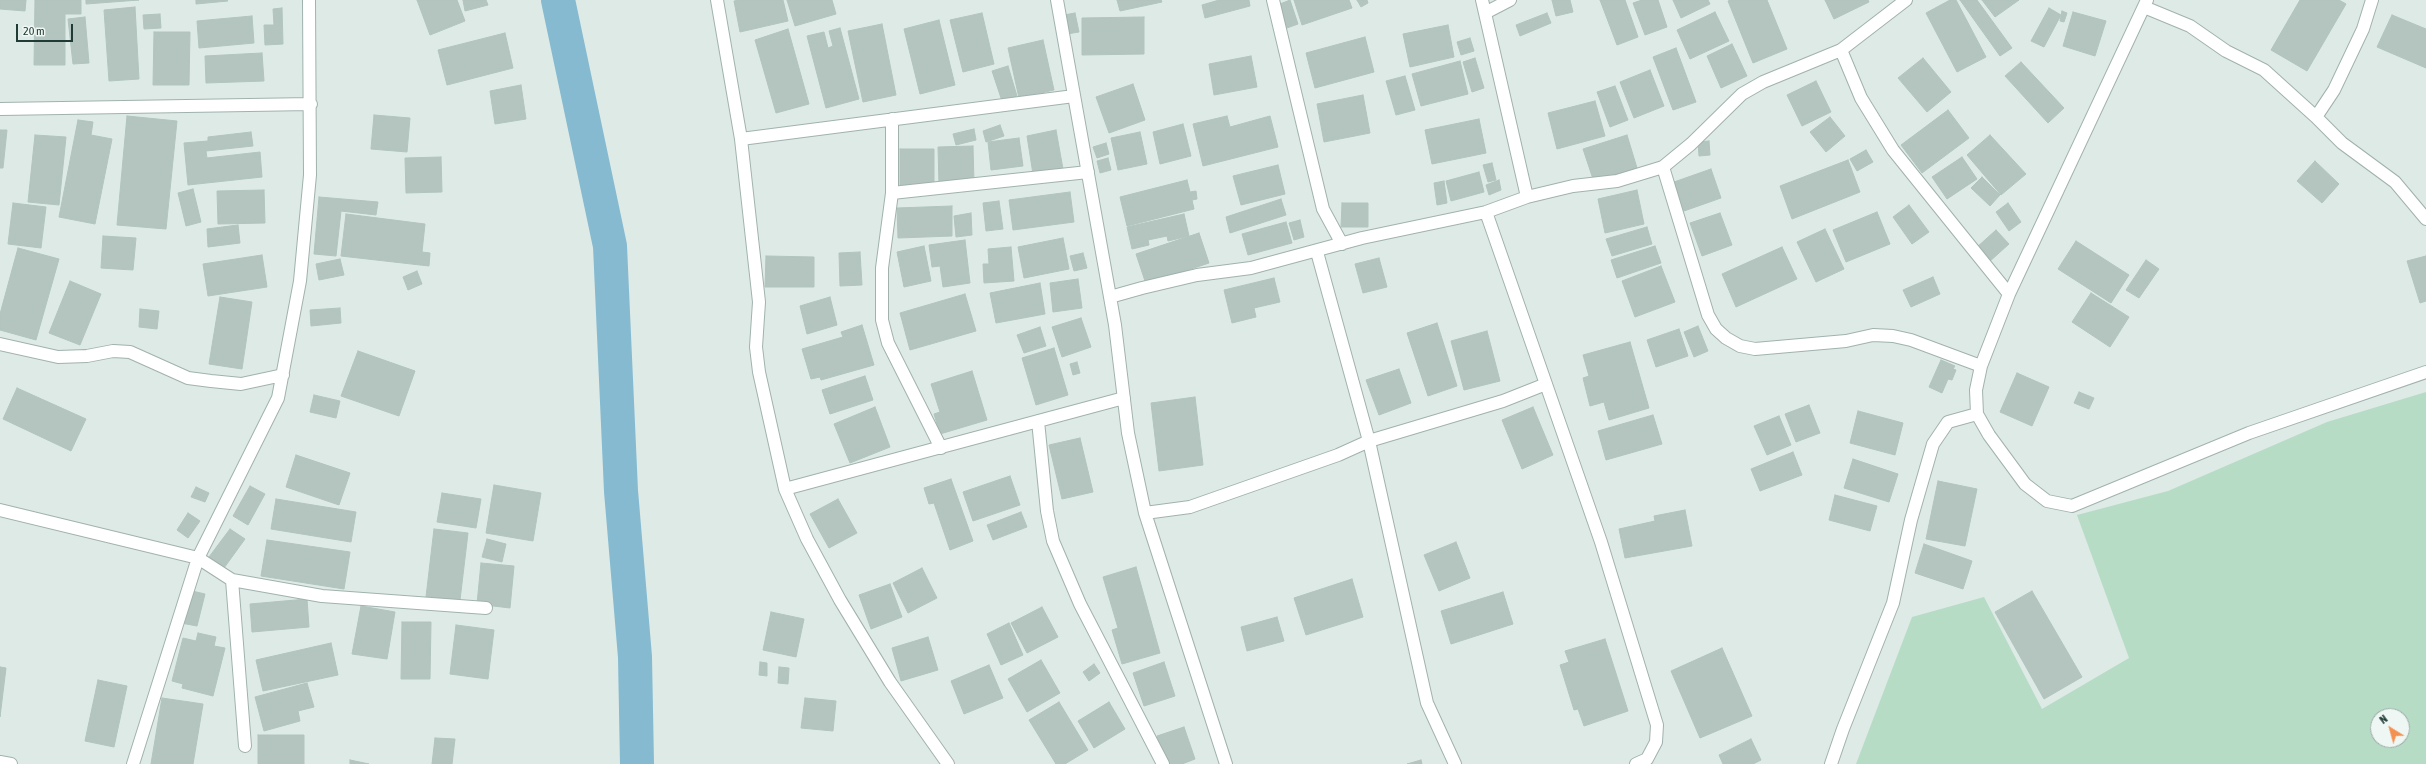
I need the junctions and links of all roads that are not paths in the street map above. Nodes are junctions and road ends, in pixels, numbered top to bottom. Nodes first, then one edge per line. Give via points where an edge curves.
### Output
1 (309, 0) edge
2 (717, 0) edge
3 (1057, 0) edge
4 (1273, 0) edge
5 (1482, 0) edge
6 (1510, 0) edge
7 (1906, 0) edge
8 (2372, 0) edge
9 (2146, 4) edge
10 (1485, 13) junction
11 (1841, 50) junction
12 (1074, 96) junction
13 (311, 104) junction
14 (0, 109) edge
15 (2316, 117) junction
16 (892, 119) junction
17 (741, 139) junction
18 (1663, 167) junction
19 (1088, 172) junction
20 (892, 193) junction
21 (1527, 197) junction
22 (1486, 212) junction
23 (2426, 219) edge
24 (1342, 244) junction
25 (1317, 252) junction
26 (2010, 294) junction
27 (1110, 298) junction
28 (0, 344) edge
29 (1981, 366) junction
30 (2426, 372) edge
31 (283, 374) junction
32 (1546, 384) junction
33 (1124, 398) junction
34 (1978, 414) junction
35 (1038, 421) junction
36 (1369, 441) junction
37 (941, 448) junction
38 (785, 489) junction
39 (0, 510) edge
40 (1145, 513) junction
41 (198, 558) junction
42 (232, 580) junction
43 (486, 608) dead end
44 (245, 746) dead end
45 (0, 762) edge
46 (12, 764) edge
47 (133, 764) edge
48 (948, 764) edge
49 (1163, 764) edge
50 (1226, 764) edge
51 (1455, 764) edge
52 (1636, 764) edge
53 (1831, 764) edge

1 - 13 street
2 - 17 street
3 - 12 street
4 - 24 street via 1323,209
5 - 10 street
6 - 10 street
7 - 11 street
8 - 15 street via 2363,29 2334,90
9 - 15 street via 2190,26 2226,51 2264,70
9 - 26 street
10 - 21 street
11 - 18 street via 1763,82 1742,94 1691,144
11 - 26 street via 1861,98 1894,150
12 - 16 street
12 - 19 street
13 - 14 street
13 - 31 street via 310,175 300,281
15 - 23 street via 2342,143 2395,182
16 - 17 street
16 - 20 street
17 - 38 street via 759,302 756,347 758,366
18 - 21 street via 1617,180 1573,186
18 - 29 street via 1708,315 1716,329 1726,338 1740,346 1755,348 1893,336 1911,340
19 - 20 street
19 - 27 street
20 - 37 street via 882,268 882,320 888,343
21 - 22 street
22 - 24 street
22 - 32 street
24 - 25 street
25 - 27 street via 1252,268 1197,275
25 - 36 street
26 - 29 street
27 - 33 street
28 - 31 street via 58,357 87,356 113,351 130,352 188,378 211,381 241,384
29 - 34 street via 1976,390
30 - 34 street via 2249,433 2072,506 2047,501 2025,484 1988,435
31 - 41 street via 275,404
32 - 36 street via 1503,401
32 - 52 street via 1601,542 1656,725 1656,742 1647,759
33 - 35 street
33 - 40 street via 1128,433
34 - 53 street via 1948,422 1933,444 1911,520 1893,603
35 - 37 street
35 - 49 street via 1047,511 1053,541 1080,604
36 - 40 street via 1338,455 1190,507
36 - 51 street via 1427,703
37 - 38 street
38 - 48 street via 807,539 840,600 890,682
39 - 41 street
40 - 50 street
41 - 42 street
41 - 47 street
42 - 43 street via 322,596
42 - 44 street
45 - 46 street

